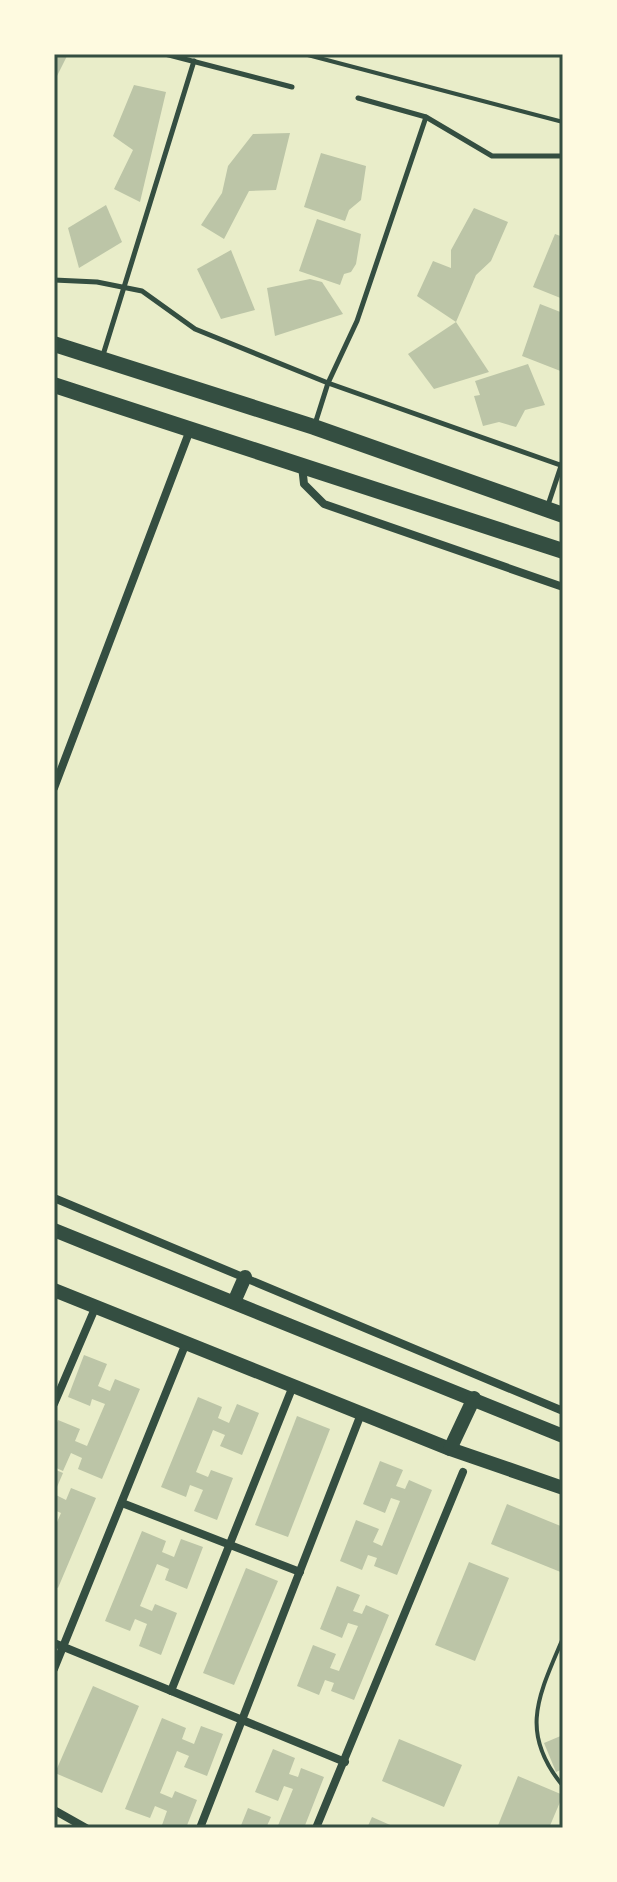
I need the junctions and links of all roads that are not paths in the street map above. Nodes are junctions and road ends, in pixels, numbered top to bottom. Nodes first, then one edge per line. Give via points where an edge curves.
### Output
1 (165, 54) edge
2 (194, 61) junction
3 (292, 87) dead end
4 (358, 98) dead end
5 (426, 117) junction
6 (563, 156) edge
7 (54, 280) edge
8 (125, 286) junction
9 (54, 344) edge
10 (102, 360) junction
11 (328, 383) junction
12 (54, 385) edge
13 (314, 427) junction
14 (190, 430) junction
15 (562, 464) edge
16 (302, 465) junction
17 (546, 509) junction
18 (563, 515) edge
19 (563, 551) edge
20 (563, 587) edge
21 (54, 788) edge
22 (54, 1198) edge
23 (54, 1230) edge
24 (245, 1277) junction
25 (54, 1290) edge
26 (234, 1302) junction
27 (96, 1306) junction
28 (186, 1343) junction
29 (293, 1386) junction
30 (474, 1398) junction
31 (54, 1404) edge
32 (563, 1411) edge
33 (361, 1414) junction
34 (563, 1436) edge
35 (450, 1449) junction
36 (463, 1472) dead end
37 (563, 1488) edge
38 (122, 1503) junction
39 (231, 1546) junction
40 (300, 1572) junction
41 (58, 1645) edge
42 (54, 1669) edge
43 (171, 1691) junction
44 (242, 1720) junction
45 (345, 1762) junction
46 (54, 1810) edge
47 (86, 1828) edge
48 (200, 1828) edge
49 (316, 1828) edge

1 - 2 lane
2 - 3 lane
2 - 8 lane
4 - 5 lane
5 - 6 lane via 492,156
5 - 11 lane via 357,321
7 - 8 lane
8 - 10 lane
8 - 11 lane via 142,291 195,329
9 - 10 main road
10 - 13 main road
11 - 13 lane
11 - 15 lane
12 - 14 main road
13 - 17 main road
14 - 16 main road
14 - 21 street
15 - 17 lane
16 - 19 main road
16 - 20 street via 304,484 324,504
17 - 18 main road
22 - 24 street
23 - 26 street
24 - 26 street
24 - 32 street
25 - 27 street
26 - 30 street
27 - 28 street
27 - 31 street
28 - 29 street
28 - 38 street
29 - 33 street
29 - 39 street
30 - 34 street
30 - 35 street
33 - 35 street
33 - 40 street
35 - 37 street
36 - 45 street
38 - 39 street
38 - 41 street
39 - 40 street
39 - 43 street
40 - 44 street
41 - 42 street
41 - 43 street
43 - 44 street
44 - 45 street
44 - 48 street
45 - 49 street
46 - 47 street

